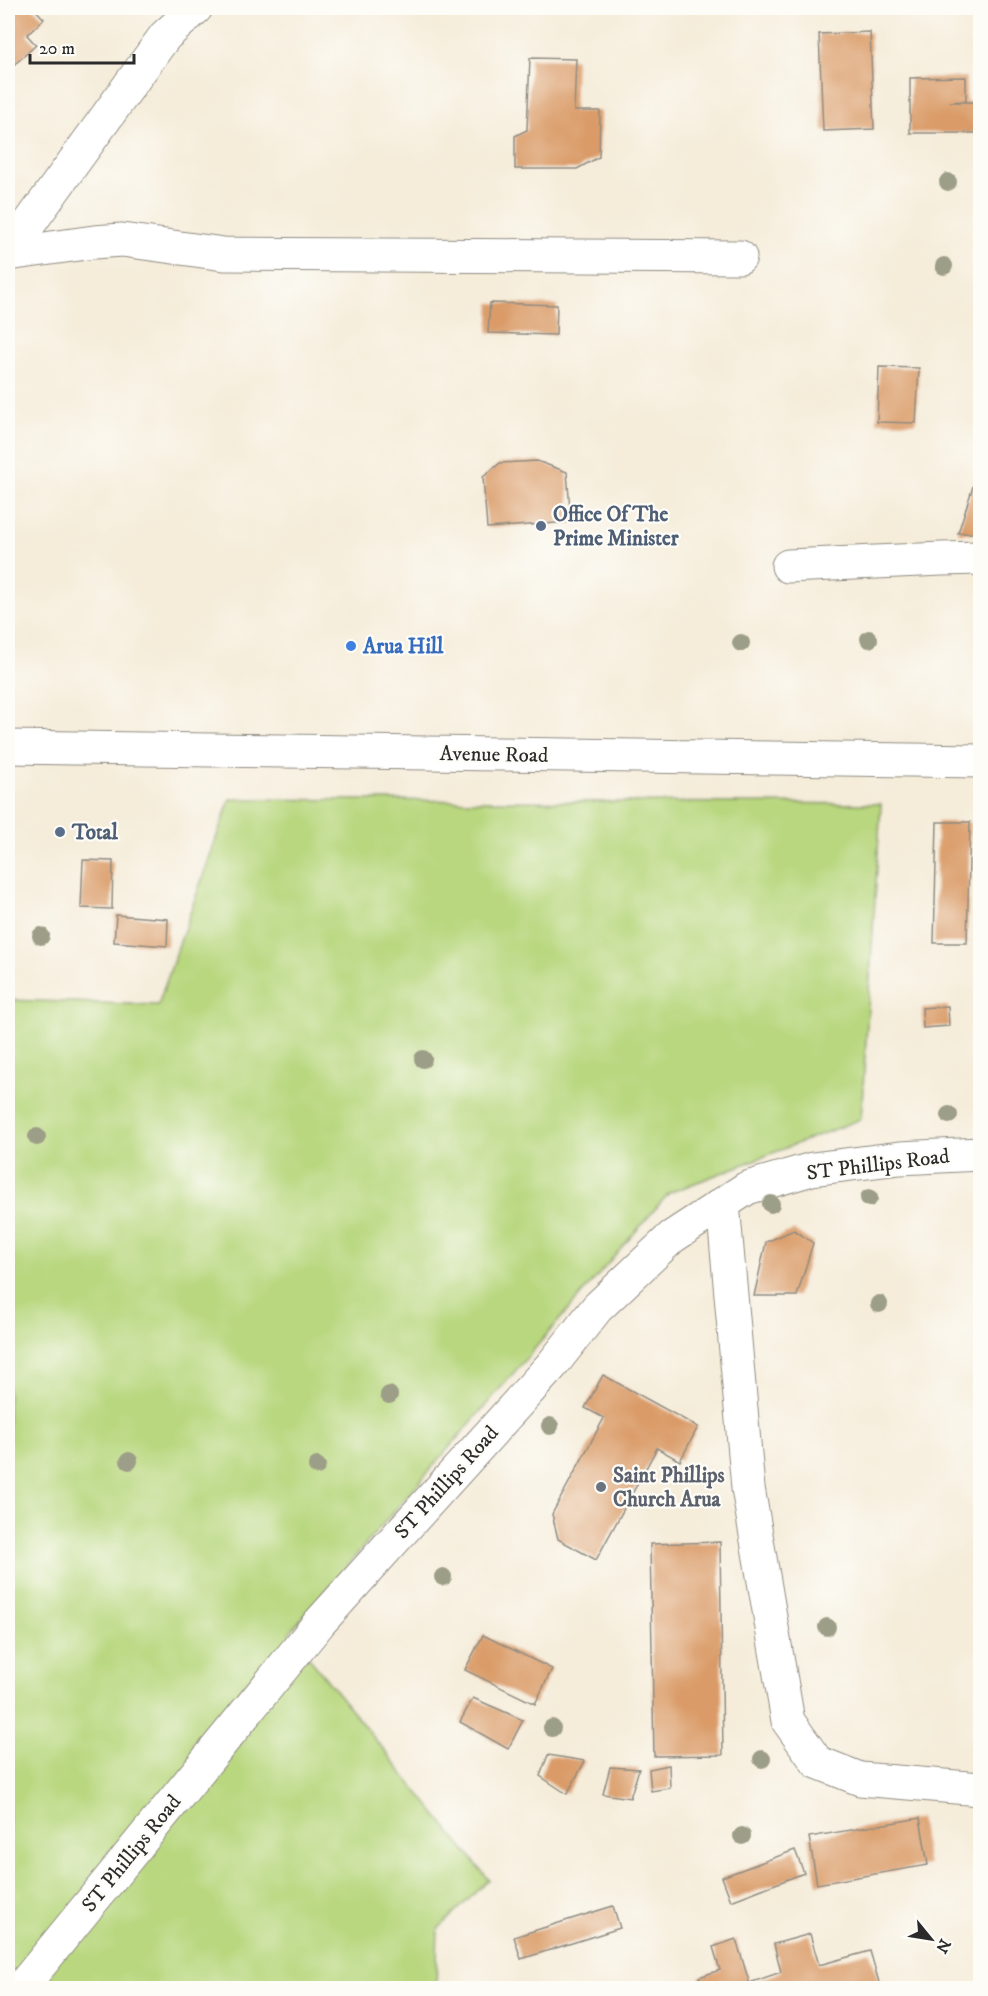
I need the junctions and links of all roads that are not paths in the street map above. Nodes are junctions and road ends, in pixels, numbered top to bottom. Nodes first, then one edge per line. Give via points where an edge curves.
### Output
1 (196, 8) edge
2 (8, 254) edge
3 (740, 258) dead end
4 (981, 558) edge
5 (788, 566) dead end
6 (8, 747) edge
7 (981, 761) edge
8 (981, 1154) edge
9 (723, 1204) junction
10 (981, 1789) edge
11 (21, 1989) edge

1 - 2 main road via 165,36
2 - 3 main road via 122,240 224,254
4 - 5 main road
6 - 7 main road, Avenue Road
8 - 9 main road, ST Phillips Road via 900,1158 812,1169 747,1188
9 - 10 main road via 748,1488 788,1720 817,1762 860,1779
9 - 11 main road, ST Phillips Road via 672,1237 597,1308 552,1365 320,1622

